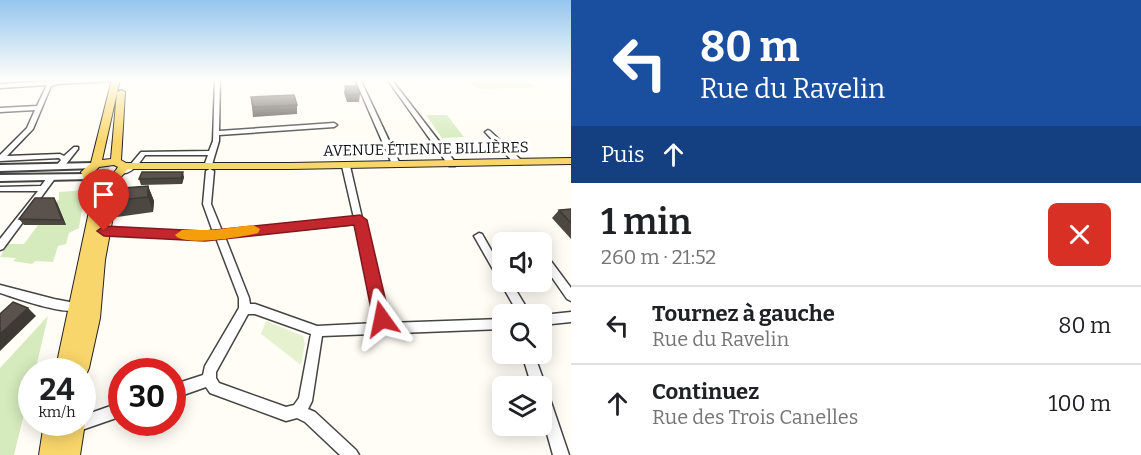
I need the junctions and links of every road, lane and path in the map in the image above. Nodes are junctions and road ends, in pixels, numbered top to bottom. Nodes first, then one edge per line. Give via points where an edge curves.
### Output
1 (43, 100) edge
2 (111, 100) edge
3 (115, 100) edge
4 (118, 100) edge
5 (217, 100) edge
6 (367, 100) edge
7 (405, 100) edge
8 (40, 108) junction
9 (0, 110) edge
10 (334, 124) dead end
11 (488, 132) dead end
12 (217, 133) junction
13 (76, 148) dead end
14 (212, 153) junction
15 (0, 161) edge
16 (571, 161) edge
17 (63, 162) junction
18 (518, 162) junction
19 (452, 164) junction
20 (95, 165) junction
21 (396, 165) junction
22 (346, 166) junction
23 (209, 169) junction
24 (110, 172) junction
25 (52, 177) junction
26 (0, 178) edge
27 (44, 188) junction
28 (0, 189) edge
29 (360, 220) junction
30 (104, 231) junction
31 (219, 234) junction
32 (479, 236) dead end
33 (0, 246) edge
34 (492, 259) edge
35 (552, 270) edge
36 (0, 289) edge
37 (571, 296) edge
38 (76, 307) junction
39 (245, 309) junction
40 (571, 317) edge
41 (552, 319) edge
42 (492, 324) edge
43 (384, 329) junction
44 (317, 331) junction
45 (74, 358) edge
46 (76, 358) edge
47 (78, 358) edge
48 (209, 380) junction
49 (186, 387) edge
50 (298, 411) junction
51 (552, 427) edge
52 (59, 436) edge
53 (66, 436) edge
54 (50, 455) edge
55 (69, 455) edge
56 (351, 455) edge
57 (561, 455) edge

1 - 8 street
2 - 20 main road
3 - 24 main road
4 - 24 main road
5 - 12 street
6 - 21 street
7 - 19 street
8 - 9 street
8 - 15 street via 30,129
10 - 12 street
11 - 18 street
12 - 14 street
13 - 17 street
14 - 23 street
14 - 24 street via 143,153
15 - 17 street
16 - 18 main road, AVENUE ÉTIENNE BILLIÈRES
17 - 20 street
18 - 19 main road, AVENUE ÉTIENNE BILLIÈRES
19 - 21 main road, AVENUE ÉTIENNE BILLIÈRES
20 - 24 main road
20 - 24 main road via 87,172
21 - 22 main road, AVENUE ÉTIENNE BILLIÈRES
22 - 23 main road, AVENUE ÉTIENNE BILLIÈRES
22 - 29 street
23 - 24 main road, AVENUE ÉTIENNE BILLIÈRES
23 - 24 main road, AVENUE ÉTIENNE BILLIÈRES
23 - 31 street via 206,198
24 - 25 street
24 - 30 main road
24 - 38 main road via 85,257
24 - 46 main road
25 - 26 street
25 - 27 street
27 - 28 street
27 - 33 street
29 - 31 street
29 - 43 street
30 - 31 street
30 - 47 main road via 91,318
31 - 39 street
32 - 34 street
35 - 37 street
36 - 38 street
38 - 45 main road
39 - 44 street
39 - 48 street via 210,371
40 - 41 street
42 - 43 street
43 - 44 street
44 - 50 street via 305,401
48 - 49 street
48 - 50 street via 215,388 286,414
50 - 56 street via 310,417
51 - 57 street
52 - 54 main road
53 - 55 main road

